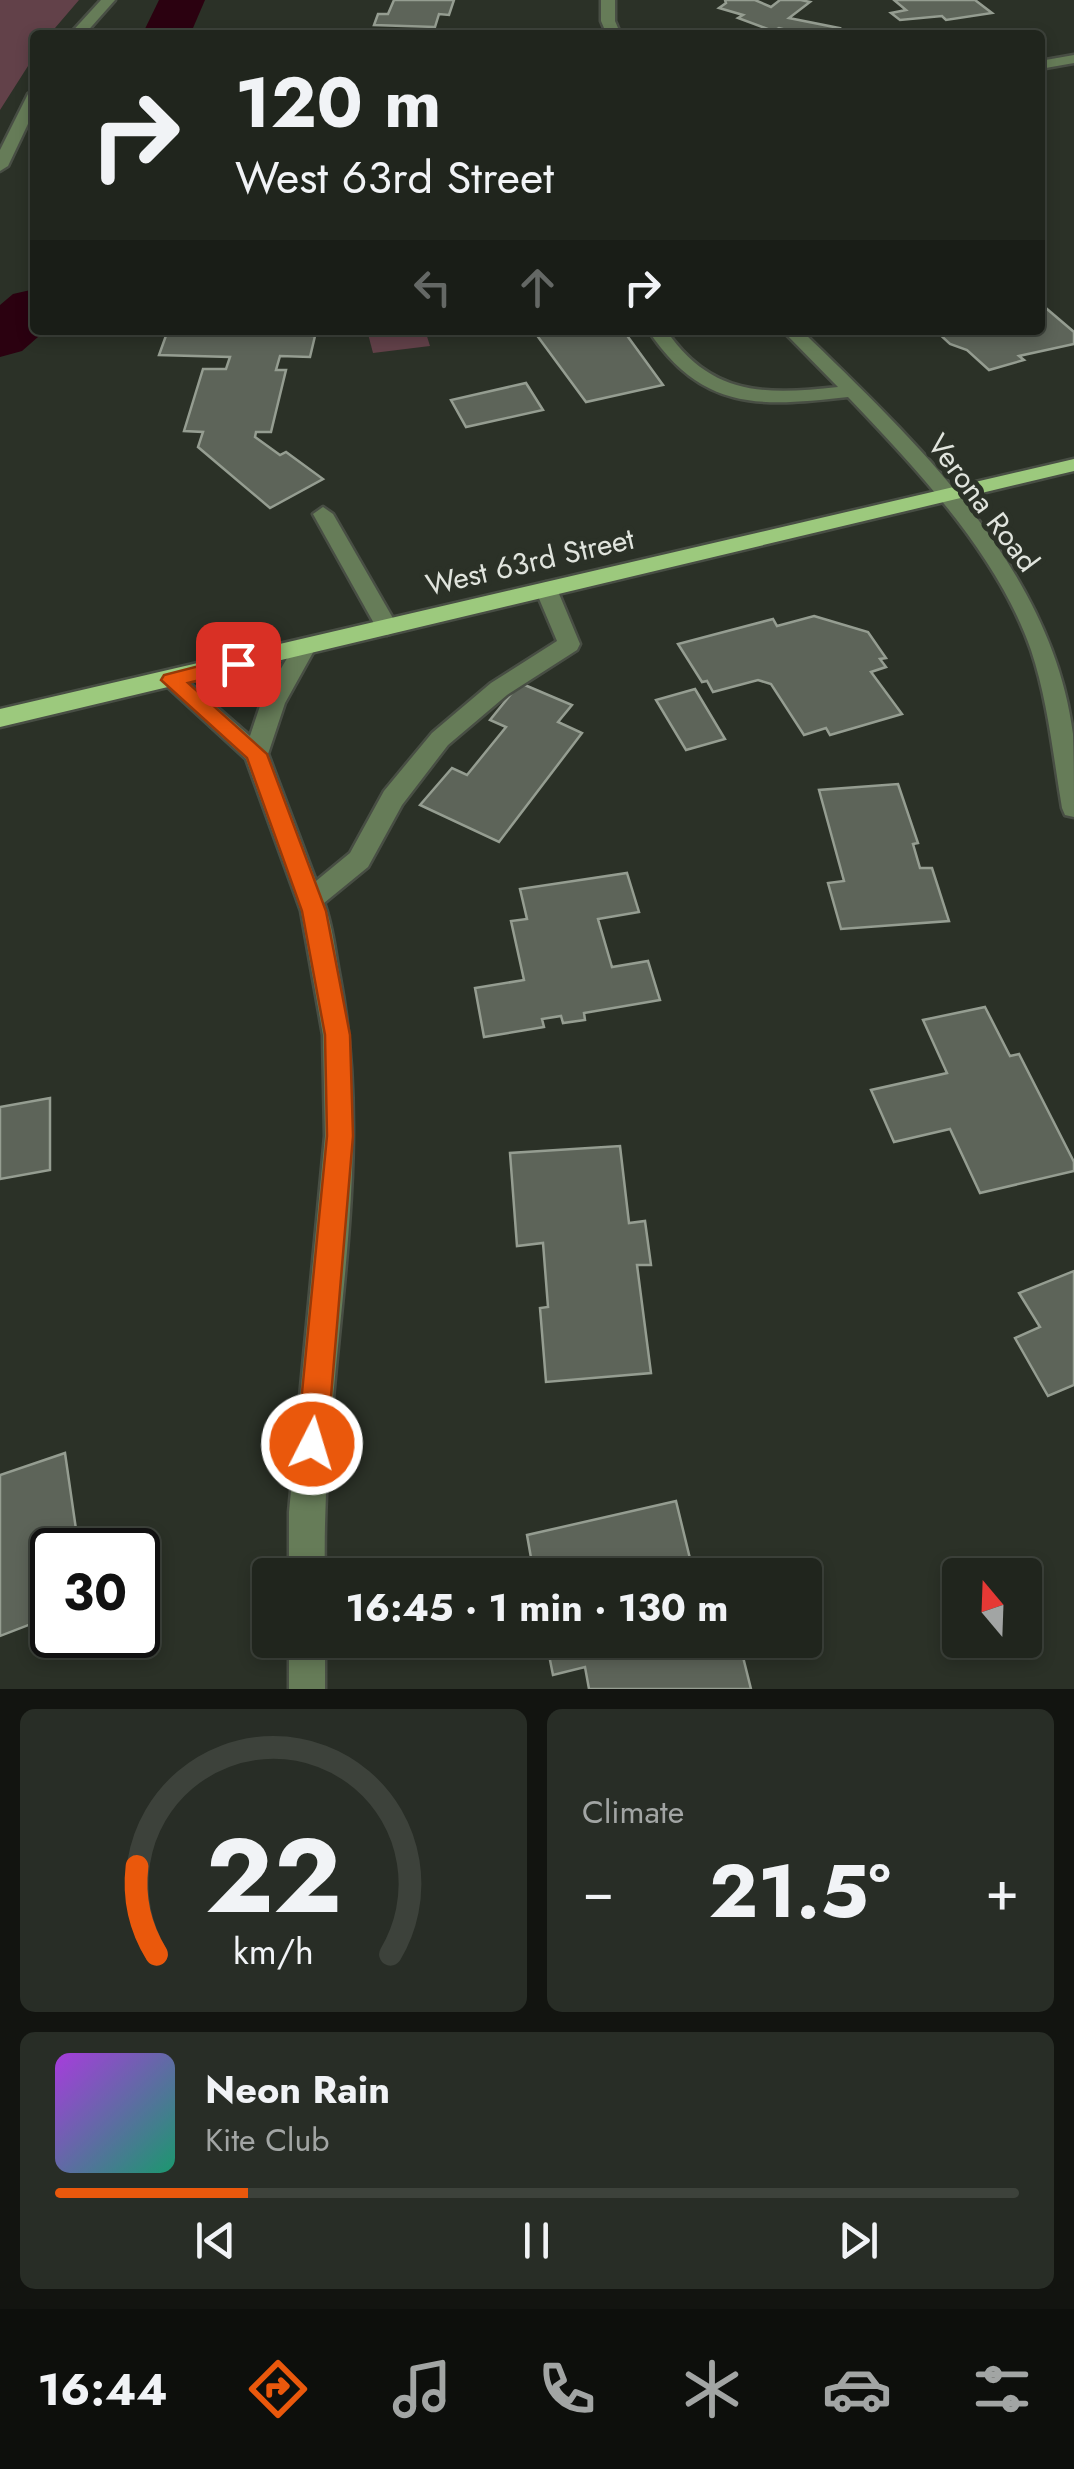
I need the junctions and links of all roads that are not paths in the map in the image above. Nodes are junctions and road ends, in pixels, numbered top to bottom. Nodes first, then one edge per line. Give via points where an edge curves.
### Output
1 (108, 0) edge
2 (608, 0) edge
3 (81, 30) edge
4 (613, 30) edge
5 (1074, 59) edge
6 (1045, 64) edge
7 (30, 104) edge
8 (0, 166) edge
9 (660, 335) edge
10 (795, 335) edge
11 (852, 391) junction
12 (1074, 465) edge
13 (942, 496) junction
14 (323, 514) dead end
15 (546, 590) junction
16 (387, 627) junction
17 (305, 647) junction
18 (171, 680) junction
19 (1064, 705) edge
20 (0, 718) edge
21 (256, 754) junction
22 (1074, 808) edge
23 (310, 900) junction
24 (306, 1558) edge
25 (307, 1658) edge
26 (307, 1689) edge

1 - 3 street
2 - 4 street
5 - 6 street
7 - 8 street
9 - 11 street via 690,374 722,389 766,397
10 - 11 street, Verona Road
11 - 13 street, Verona Road
12 - 13 main road, West 63rd Street
13 - 15 main road, West 63rd Street
13 - 19 street, Verona Road via 1019,601
14 - 16 street
15 - 16 main road, West 63rd Street
15 - 23 street via 569,644 440,739 393,798 358,860
16 - 17 main road, West 63rd Street
17 - 18 main road, West 63rd Street
17 - 21 street via 273,704
18 - 20 main road, West 63rd Street
18 - 21 street
19 - 22 street, Verona Road
21 - 23 street
23 - 24 street via 337,1035 340,1136
25 - 26 street

